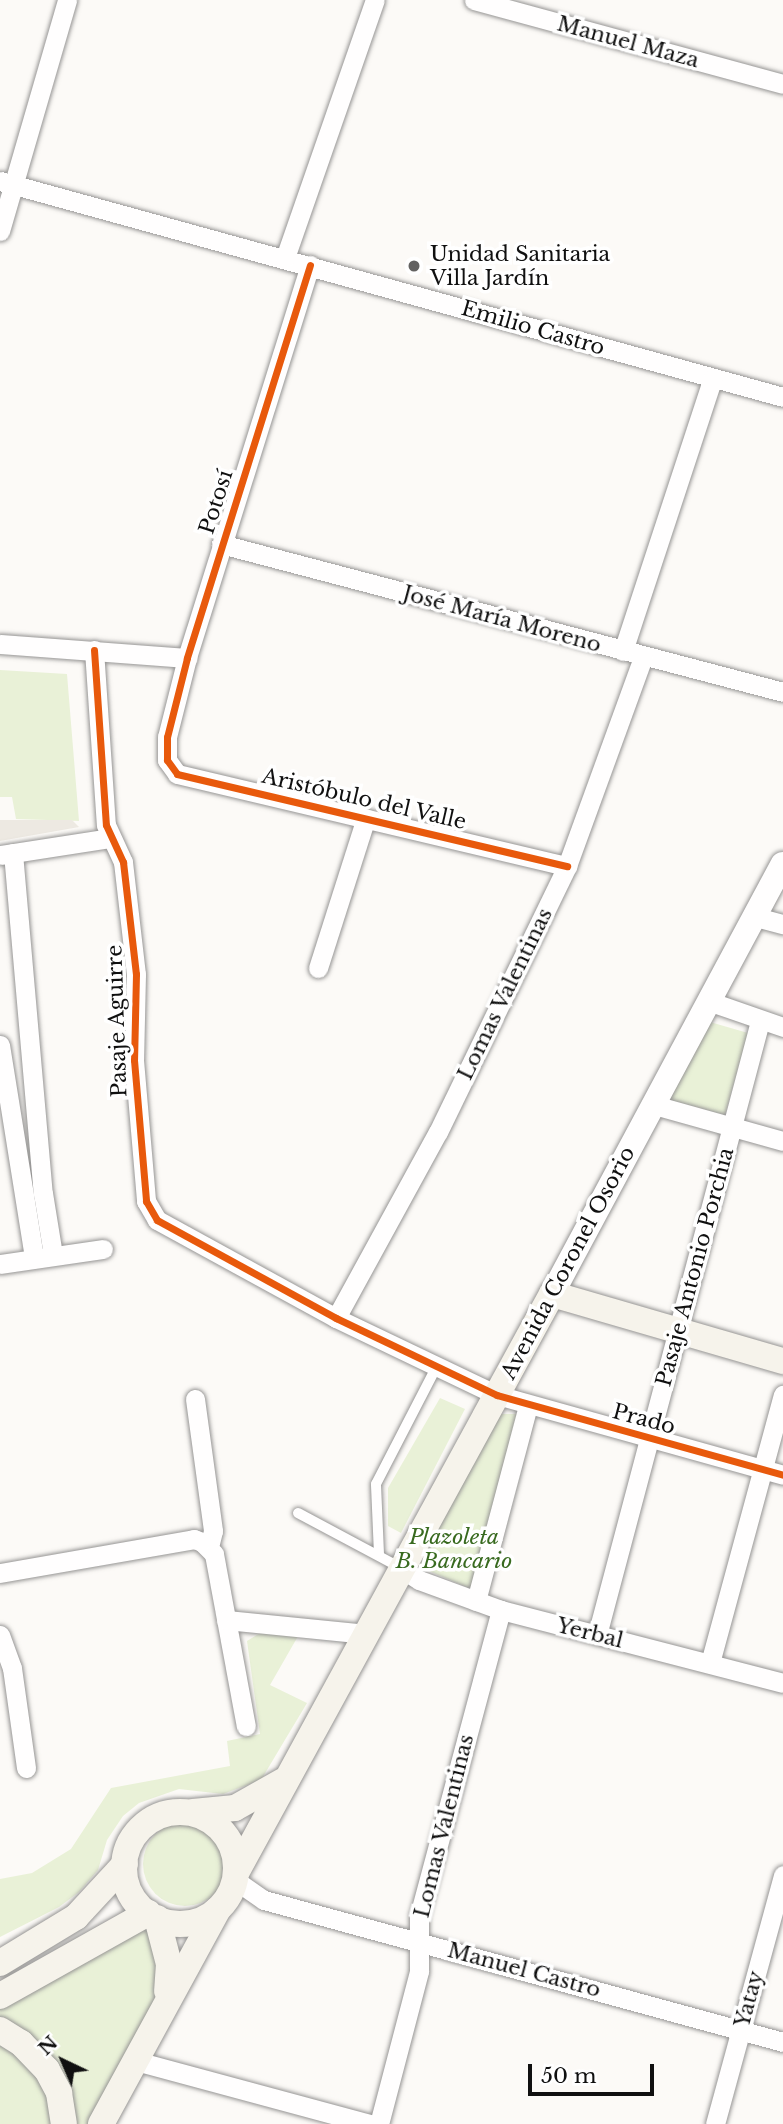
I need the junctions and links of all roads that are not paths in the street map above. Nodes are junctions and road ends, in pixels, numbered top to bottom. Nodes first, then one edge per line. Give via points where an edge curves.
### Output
1 (66, 0) edge
2 (374, 0) edge
3 (474, 0) edge
4 (783, 84) edge
5 (7, 183) edge
6 (0, 230) edge
7 (285, 258) junction
8 (310, 265) junction
9 (713, 378) junction
10 (783, 397) edge
11 (221, 544) junction
12 (0, 644) edge
13 (94, 650) junction
14 (624, 651) junction
15 (643, 657) junction
16 (187, 658) junction
17 (783, 692) edge
18 (165, 751) joint
19 (366, 818) junction
20 (110, 838) junction
21 (6, 854) edge
22 (783, 864) edge
23 (567, 866) junction
24 (756, 917) junction
25 (783, 924) edge
26 (318, 968) dead end
27 (710, 1002) junction
28 (761, 1021) junction
29 (783, 1027) edge
30 (0, 1045) edge
31 (654, 1105) junction
32 (732, 1128) junction
33 (783, 1141) edge
34 (103, 1249) dead end
35 (44, 1256) junction
36 (0, 1264) edge
37 (552, 1294) junction
38 (335, 1318) junction
39 (678, 1333) junction
40 (783, 1361) edge
41 (436, 1368) junction
42 (497, 1395) junction
43 (783, 1395) edge
44 (195, 1399) dead end
45 (528, 1405) junction
46 (650, 1438) junction
47 (764, 1469) junction
48 (783, 1475) edge
49 (298, 1513) dead end
50 (209, 1547) junction
51 (379, 1554) junction
52 (401, 1569) junction
53 (0, 1573) edge
54 (476, 1601) junction
55 (501, 1610) junction
56 (226, 1620) junction
57 (367, 1634) junction
58 (597, 1634) junction
59 (0, 1635) edge
60 (710, 1663) junction
61 (783, 1683) edge
62 (246, 1726) dead end
63 (26, 1768) dead end
64 (292, 1773) junction
65 (189, 1812) junction
66 (125, 1864) junction
67 (783, 1875) edge
68 (229, 1891) junction
69 (152, 1916) junction
70 (419, 1941) junction
71 (0, 1963) edge
72 (0, 1996) edge
73 (162, 2012) junction
74 (0, 2030) edge
75 (741, 2030) junction
76 (783, 2042) edge
77 (136, 2061) junction
78 (64, 2124) edge
79 (101, 2124) edge
80 (369, 2124) edge
81 (379, 2124) edge
82 (715, 2124) edge

1 - 5 street
2 - 7 street
3 - 4 street, Manuel Maza
5 - 6 street
5 - 7 street, Emilio Castro
7 - 8 street, Emilio Castro
8 - 9 street, Emilio Castro
8 - 11 street, Potosí
9 - 10 street, Emilio Castro
9 - 14 street
11 - 14 street, José María Moreno
11 - 16 street, Potosí
12 - 13 street
13 - 16 street
13 - 20 street, Pasaje Aguirre
14 - 15 street, José María Moreno
15 - 17 street, José María Moreno
15 - 23 street, Lomas Valentinas
16 - 18 street, Potosí
18 - 19 street, Aristóbulo del Valle via 177,774
19 - 23 street, Aristóbulo del Valle
19 - 26 street
20 - 21 street
20 - 38 street, Pasaje Aguirre via 123,862 136,974 135,1088 150,1211 158,1220
21 - 35 street via 43,1193
22 - 24 street, Avenida Coronel Osorio
23 - 38 street, Lomas Valentinas via 449,1112
24 - 25 street
24 - 27 street, Avenida Coronel Osorio
27 - 28 street
27 - 31 street, Avenida Coronel Osorio
28 - 29 street
28 - 32 street, Pasaje Antonio Porchia
30 - 35 street
31 - 32 street
31 - 37 street, Avenida Coronel Osorio
32 - 33 street
32 - 39 street, Pasaje Antonio Porchia
34 - 35 street
35 - 36 street
37 - 39 main road
37 - 42 main road, Avenida Coronel Osorio
38 - 41 street, Pasaje Aguirre
39 - 40 main road
39 - 46 street, Pasaje Antonio Porchia
41 - 42 street, Pasaje Aguirre
41 - 51 lane via 376,1484
42 - 45 street, Prado
42 - 52 main road, Avenida Coronel Osorio
43 - 47 street
44 - 50 street via 212,1531
45 - 46 street, Prado
45 - 54 street
46 - 47 street, Prado
46 - 58 street, Pasaje Antonio Porchia
47 - 48 street, Prado
47 - 60 street
49 - 51 lane
50 - 53 street via 194,1539
50 - 56 street
51 - 52 lane
52 - 54 street, Yerbal
52 - 57 main road, Avenida Coronel Osorio
54 - 55 street, Yerbal
55 - 58 street, Yerbal
55 - 70 street, Lomas Valentinas via 419,1916
56 - 57 street
56 - 62 street
57 - 64 main road, Avenida Coronel Osorio
58 - 60 street, Yerbal
59 - 63 street via 12,1668
60 - 61 street, Yerbal
64 - 65 main road, Avenida Coronel Osorio via 256,1800 212,1812
64 - 68 main road, Avenida Coronel Osorio
65 - 66 main road via 159,1816 146,1824 135,1835
65 - 68 main road via 219,1827 230,1840
66 - 69 main road via 130,1892
66 - 71 main road via 76,1917
67 - 75 street, Yatay
68 - 69 main road via 189,1923
68 - 70 street, Manuel Castro
68 - 73 main road, Avenida Coronel Osorio
69 - 72 main road
69 - 73 main road, Avenida Coronel Osorio via 169,1964
70 - 75 street, Manuel Castro
70 - 81 street, Lomas Valentinas via 419,1971
73 - 77 main road, Avenida Coronel Osorio
74 - 78 main road via 22,2043 47,2070 59,2093
75 - 76 street, Manuel Castro
75 - 82 street, Yatay
77 - 79 main road, Avenida Coronel Osorio
77 - 80 street

